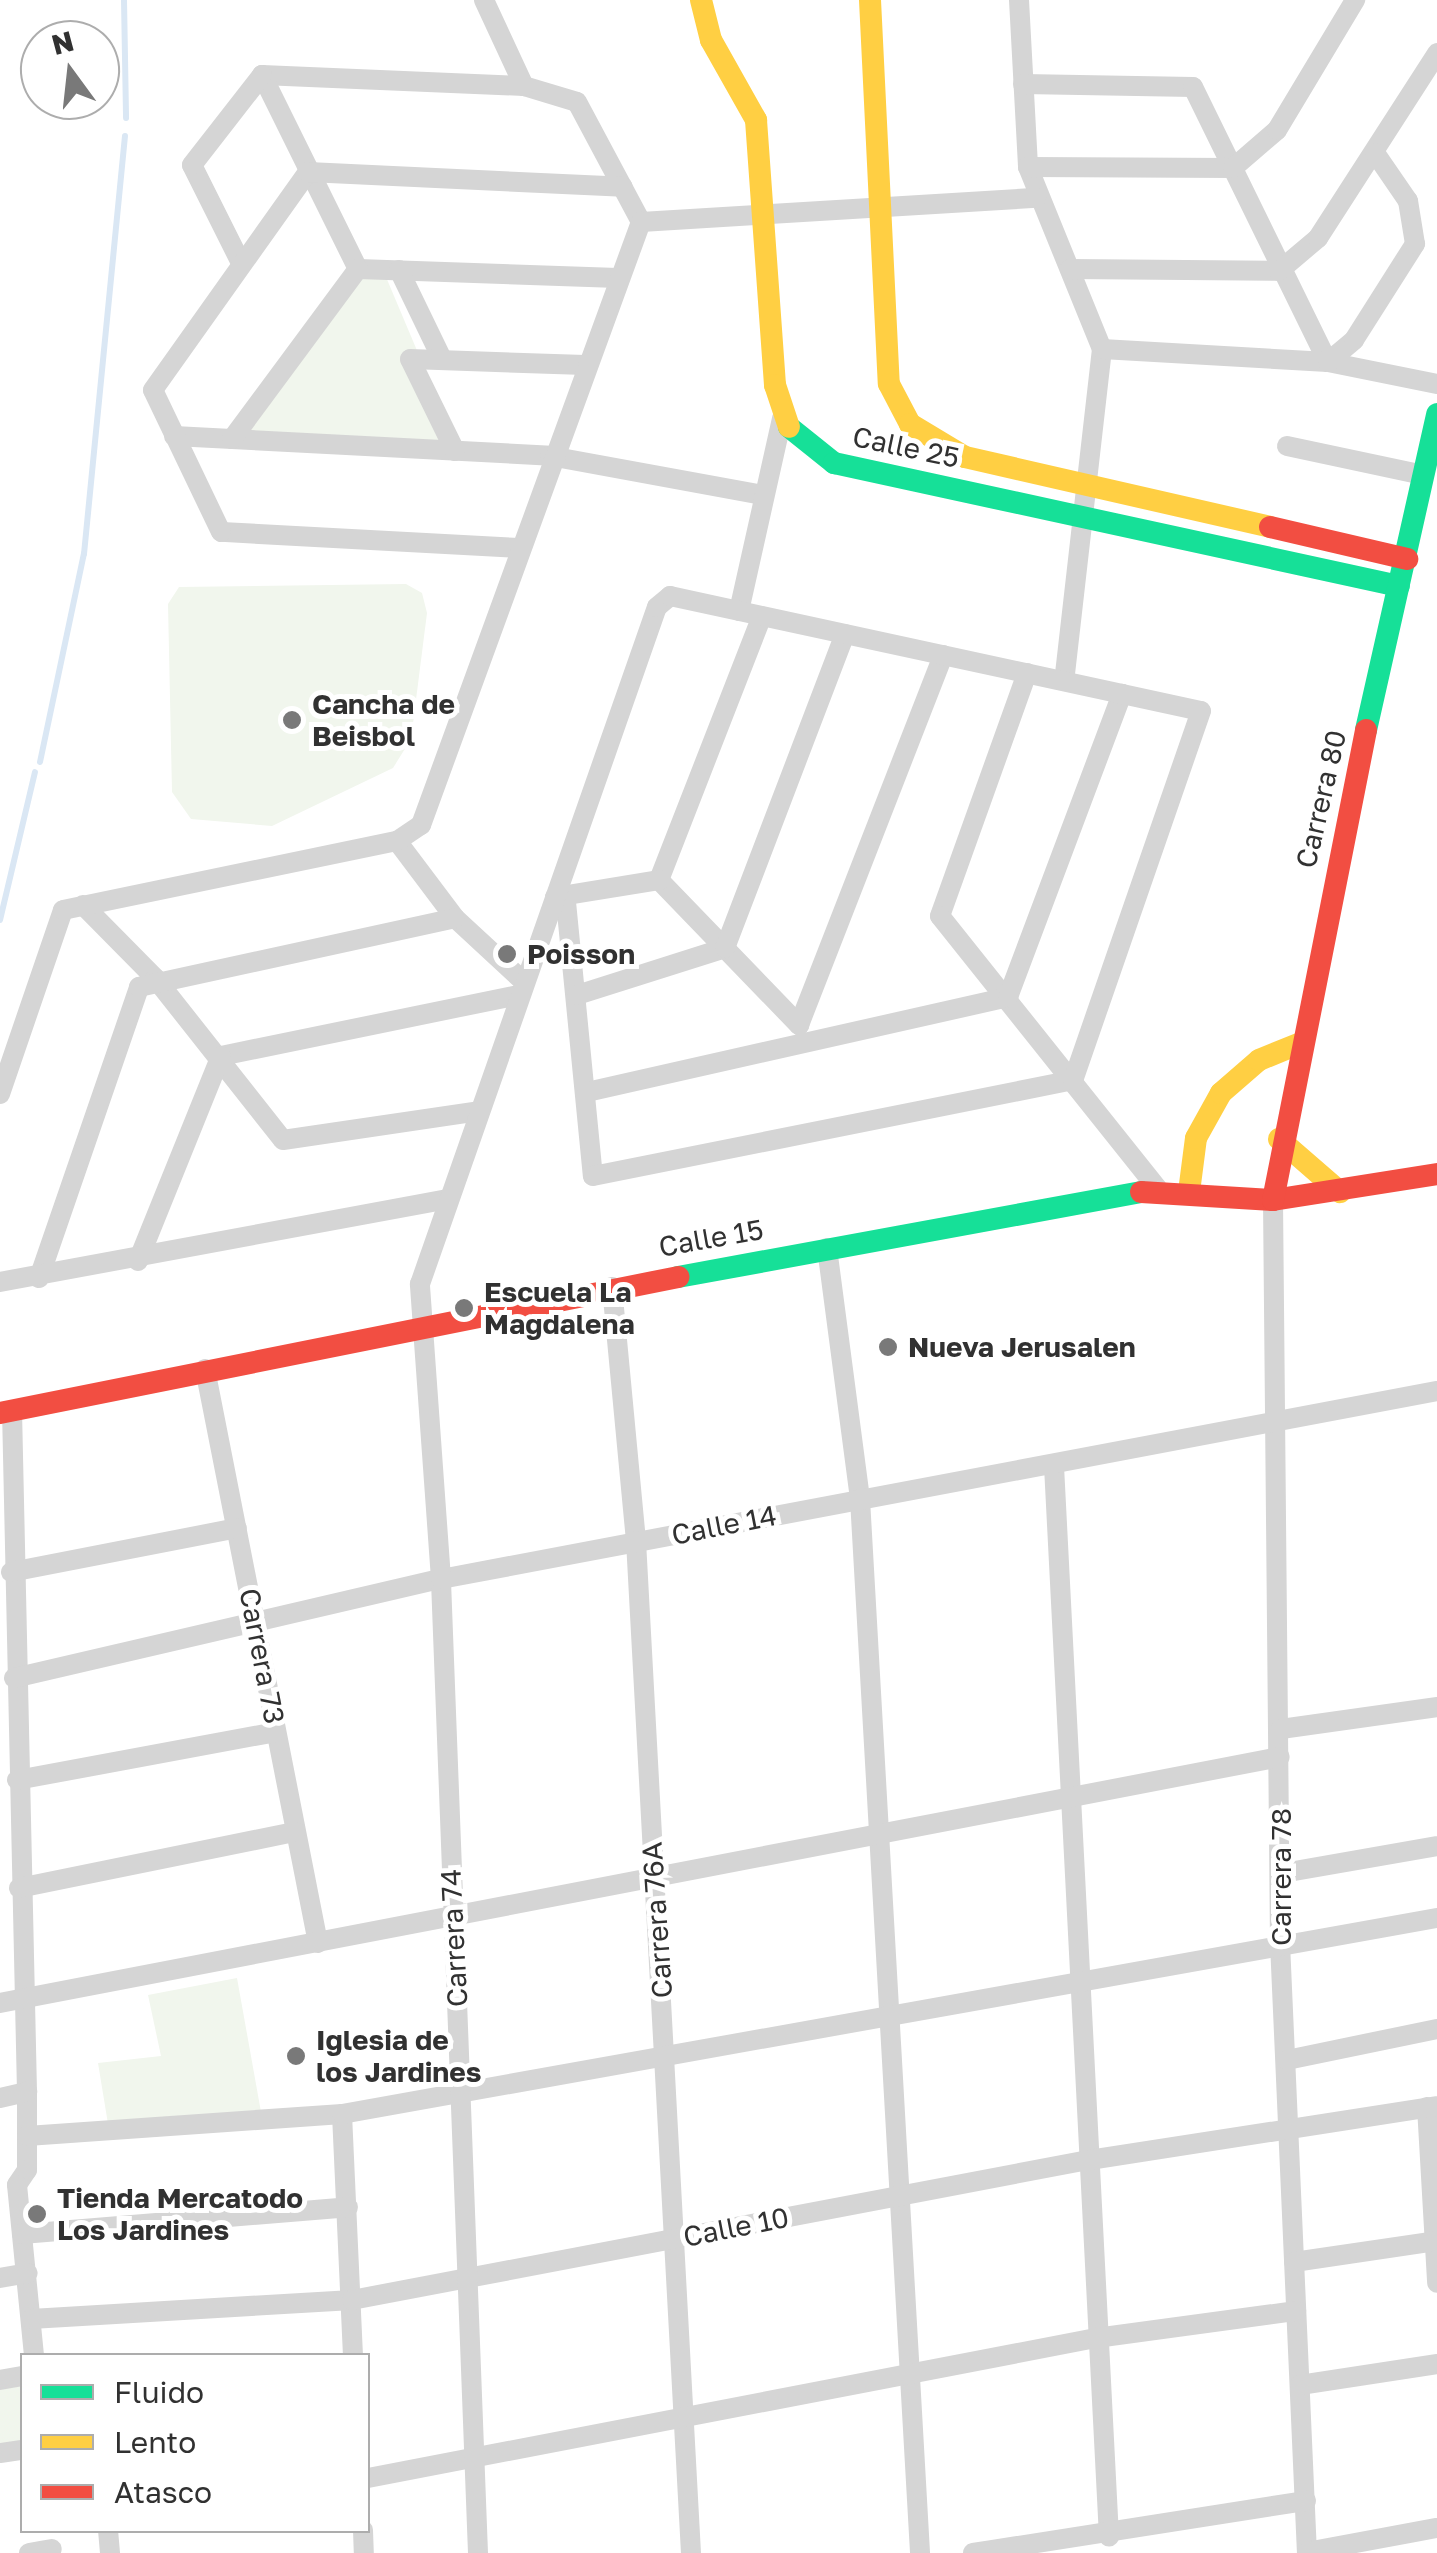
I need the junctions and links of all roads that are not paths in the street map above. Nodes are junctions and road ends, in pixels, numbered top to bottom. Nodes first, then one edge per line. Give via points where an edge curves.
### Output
1 (484, 0) edge
2 (702, 0) edge
3 (870, 0) edge
4 (1019, 0) edge
5 (1355, 0) edge
6 (1437, 54) edge
7 (262, 76) junction
8 (1022, 84) junction
9 (524, 86) junction
10 (1375, 153) junction
11 (1028, 167) junction
12 (1233, 168) junction
13 (308, 172) junction
14 (623, 187) junction
15 (1036, 198) junction
16 (878, 208) junction
17 (766, 214) junction
18 (641, 222) junction
19 (240, 261) junction
20 (358, 269) junction
21 (1070, 269) junction
22 (399, 270) junction
23 (1279, 272) junction
24 (618, 278) junction
25 (1102, 349) junction
26 (442, 359) junction
27 (1328, 362) junction
28 (585, 365) junction
29 (1437, 384) edge
30 (1437, 414) edge
31 (782, 418) junction
32 (174, 436) junction
33 (232, 439) junction
34 (1287, 446) dead end
35 (455, 451) junction
36 (550, 456) junction
37 (1424, 474) junction
38 (1092, 488) junction
39 (763, 495) junction
40 (1087, 517) junction
41 (519, 548) junction
42 (1407, 559) junction
43 (1399, 586) junction
44 (739, 611) junction
45 (762, 616) junction
46 (845, 634) junction
47 (942, 655) junction
48 (1027, 673) junction
49 (1064, 681) junction
50 (1122, 694) junction
51 (397, 840) junction
52 (660, 880) junction
53 (559, 898) junction
54 (83, 905) junction
55 (455, 918) junction
56 (725, 948) junction
57 (156, 978) junction
58 (520, 988) junction
59 (577, 995) junction
60 (1008, 998) junction
61 (1298, 1044) junction
62 (221, 1056) junction
63 (1074, 1080) junction
64 (587, 1092) junction
65 (0, 1094) edge
66 (479, 1111) junction
67 (1280, 1139) junction
68 (1437, 1174) edge
69 (1158, 1189) junction
70 (1189, 1192) junction
71 (1340, 1192) junction
72 (448, 1199) junction
73 (1272, 1200) junction
74 (827, 1248) junction
75 (138, 1261) junction
76 (39, 1278) junction
77 (0, 1282) edge
78 (612, 1287) junction
79 (424, 1322) junction
80 (204, 1369) junction
81 (1437, 1391) edge
82 (6, 1412) edge
83 (1281, 1422) junction
84 (1054, 1466) junction
85 (860, 1499) junction
86 (238, 1528) junction
87 (636, 1542) junction
88 (12, 1572) junction
89 (441, 1579) junction
90 (257, 1627) junction
91 (14, 1678) junction
92 (1437, 1707) edge
93 (1281, 1728) junction
94 (276, 1732) junction
95 (1280, 1757) junction
96 (17, 1780) junction
97 (1068, 1796) junction
98 (296, 1832) junction
99 (879, 1835) junction
100 (1437, 1846) edge
101 (654, 1873) junction
102 (1283, 1873) junction
103 (19, 1888) junction
104 (453, 1911) junction
105 (1437, 1918) edge
106 (318, 1943) junction
107 (1280, 1943) junction
108 (1077, 1980) junction
109 (6, 1998) edge
110 (890, 2016) junction
111 (1437, 2029) edge
112 (666, 2054) junction
113 (1287, 2060) junction
114 (27, 2092) junction
115 (462, 2093) junction
116 (0, 2098) edge
117 (1432, 2106) edge
118 (342, 2114) junction
119 (1290, 2129) junction
120 (27, 2136) junction
121 (1083, 2160) junction
122 (9, 2187) edge
123 (895, 2197) junction
124 (348, 2207) junction
125 (22, 2234) junction
126 (673, 2239) junction
127 (1435, 2241) edge
128 (1294, 2262) junction
129 (28, 2273) junction
130 (0, 2278) edge
131 (464, 2278) junction
132 (1437, 2282) edge
133 (352, 2300) junction
134 (1296, 2311) junction
135 (31, 2319) junction
136 (1096, 2338) junction
137 (34, 2353) edge
138 (354, 2353) edge
139 (1437, 2364) edge
140 (908, 2379) junction
141 (1300, 2385) junction
142 (682, 2417) junction
143 (472, 2458) junction
144 (370, 2478) edge
145 (1306, 2501) junction
146 (1437, 2528) edge
147 (1109, 2537) junction
148 (51, 2544) edge
149 (1079, 2546) edge
150 (29, 2553) edge
151 (478, 2553) edge
152 (691, 2553) edge
153 (920, 2553) edge
154 (973, 2553) edge
155 (1307, 2553) edge

1 - 9 street
2 - 17 street via 712,40 752,104
3 - 16 street, Calle 25
4 - 8 street
5 - 12 street via 1277,130
6 - 10 street
7 - 9 street
7 - 13 street
7 - 19 street via 192,166
8 - 11 street
8 - 12 street via 1193,87
9 - 14 street via 576,102
10 - 23 street via 1318,238
10 - 27 street via 1408,201 1416,244 1354,340
11 - 12 street
11 - 15 street
12 - 23 street
13 - 14 street
13 - 19 street
13 - 20 street
14 - 18 street
15 - 16 street
15 - 21 street
16 - 17 street
16 - 38 street, Calle 25 via 890,384 910,424 964,457
17 - 18 street
17 - 31 street
18 - 24 street
19 - 32 street via 152,390
20 - 22 street
20 - 33 street
21 - 23 street
21 - 25 street
22 - 24 street
22 - 26 street
23 - 27 street
24 - 28 street
25 - 27 street
25 - 38 street
26 - 28 street
26 - 35 street via 410,359
27 - 29 street
28 - 36 street
30 - 37 street, Carrera 80
31 - 39 street
31 - 40 street, Calle 25 via 834,463
32 - 33 street
32 - 41 street via 221,532
33 - 35 street
34 - 37 street
35 - 36 street
36 - 39 street
36 - 41 street
37 - 42 street, Carrera 80
38 - 40 street
38 - 42 street, Calle 25
39 - 44 street
40 - 43 street, Calle 25
40 - 49 street
41 - 51 street via 421,825
42 - 43 street, Carrera 80
43 - 61 street, Carrera 80
44 - 45 street
44 - 53 street, Carrera 74 via 670,596 657,607
45 - 46 street
45 - 52 street
46 - 47 street
46 - 56 street
47 - 48 street
47 - 56 street via 799,1025
48 - 49 street
48 - 60 street via 940,916
49 - 50 street
50 - 60 street
50 - 63 street via 1201,711
51 - 54 street
51 - 55 street
52 - 53 street
52 - 56 street
53 - 58 street, Carrera 74
53 - 59 street
54 - 57 street
54 - 65 street via 62,910
55 - 57 street
55 - 58 street
56 - 59 street
57 - 62 street
57 - 76 street via 132,997
58 - 62 street
58 - 66 street, Carrera 74
59 - 64 street
60 - 63 street
60 - 64 street
61 - 67 street, Carrera 80
61 - 70 street via 1220,1094 1196,1138
62 - 66 street via 283,1140
62 - 75 street
63 - 64 street via 592,1176
63 - 69 street
66 - 72 street, Carrera 74
67 - 71 street
67 - 73 street, Carrera 80
68 - 71 street, Calle 15
69 - 70 street, Calle 15
69 - 74 street, Calle 15
70 - 73 street, Calle 15
71 - 73 street, Calle 15
72 - 75 street
72 - 79 street, Carrera 74 via 420,1284
73 - 83 street, Carrera 78
74 - 78 street, Calle 15
74 - 85 street
75 - 76 street
76 - 77 street
78 - 79 street, Calle 15
78 - 87 street, Carrera 76A
79 - 80 street, Calle 15
79 - 89 street, Carrera 74
80 - 82 street, Calle 15
80 - 86 street, Carrera 73
81 - 83 street, Calle 14
82 - 88 street
83 - 84 street, Calle 14
83 - 93 street, Carrera 78
84 - 85 street, Calle 14
84 - 97 street
85 - 87 street, Calle 14
85 - 99 street
86 - 88 street
86 - 90 street, Carrera 73
87 - 89 street, Calle 14
87 - 101 street, Carrera 76A
88 - 91 street
89 - 90 street, Calle 14
89 - 104 street, Carrera 74
90 - 91 street, Calle 14
90 - 94 street, Carrera 73
91 - 96 street
92 - 93 street
93 - 95 street, Carrera 78
94 - 96 street
94 - 98 street, Carrera 73
95 - 97 street
95 - 102 street, Carrera 78
96 - 103 street
97 - 99 street
97 - 108 street
98 - 103 street
98 - 106 street, Carrera 73
99 - 101 street
99 - 110 street
100 - 102 street
101 - 104 street
101 - 112 street, Carrera 76A
102 - 107 street, Carrera 78
103 - 109 street
104 - 106 street
104 - 115 street, Carrera 74
105 - 107 street
106 - 109 street
107 - 108 street
107 - 113 street, Carrera 78
108 - 110 street
108 - 121 street
109 - 114 street
110 - 112 street
110 - 123 street
111 - 113 street
112 - 115 street
112 - 126 street, Carrera 76A
113 - 119 street, Carrera 78
114 - 116 street
114 - 120 street
115 - 118 street
115 - 131 street, Carrera 74
117 - 119 street, Calle 10
117 - 127 street
118 - 120 street
118 - 124 street
119 - 121 street, Calle 10
119 - 128 street, Carrera 78
120 - 122 street
121 - 123 street, Calle 10
121 - 136 street
122 - 125 street
123 - 126 street, Calle 10
123 - 140 street
124 - 125 street
124 - 133 street
125 - 129 street
126 - 131 street, Calle 10
126 - 142 street, Carrera 76A
127 - 128 street
127 - 132 street
128 - 134 street, Carrera 78
129 - 130 street
129 - 135 street
131 - 133 street, Calle 10
131 - 143 street, Carrera 74
133 - 135 street, Calle 10
133 - 138 street
134 - 136 street
134 - 141 street, Carrera 78
135 - 137 street
136 - 140 street
136 - 147 street
139 - 141 street
140 - 142 street
140 - 153 street
141 - 145 street, Carrera 78
142 - 143 street
142 - 152 street, Carrera 76A
143 - 144 street
143 - 151 street, Carrera 74
145 - 147 street
145 - 155 street, Carrera 78
146 - 155 street
147 - 149 street
148 - 150 street
149 - 154 street

